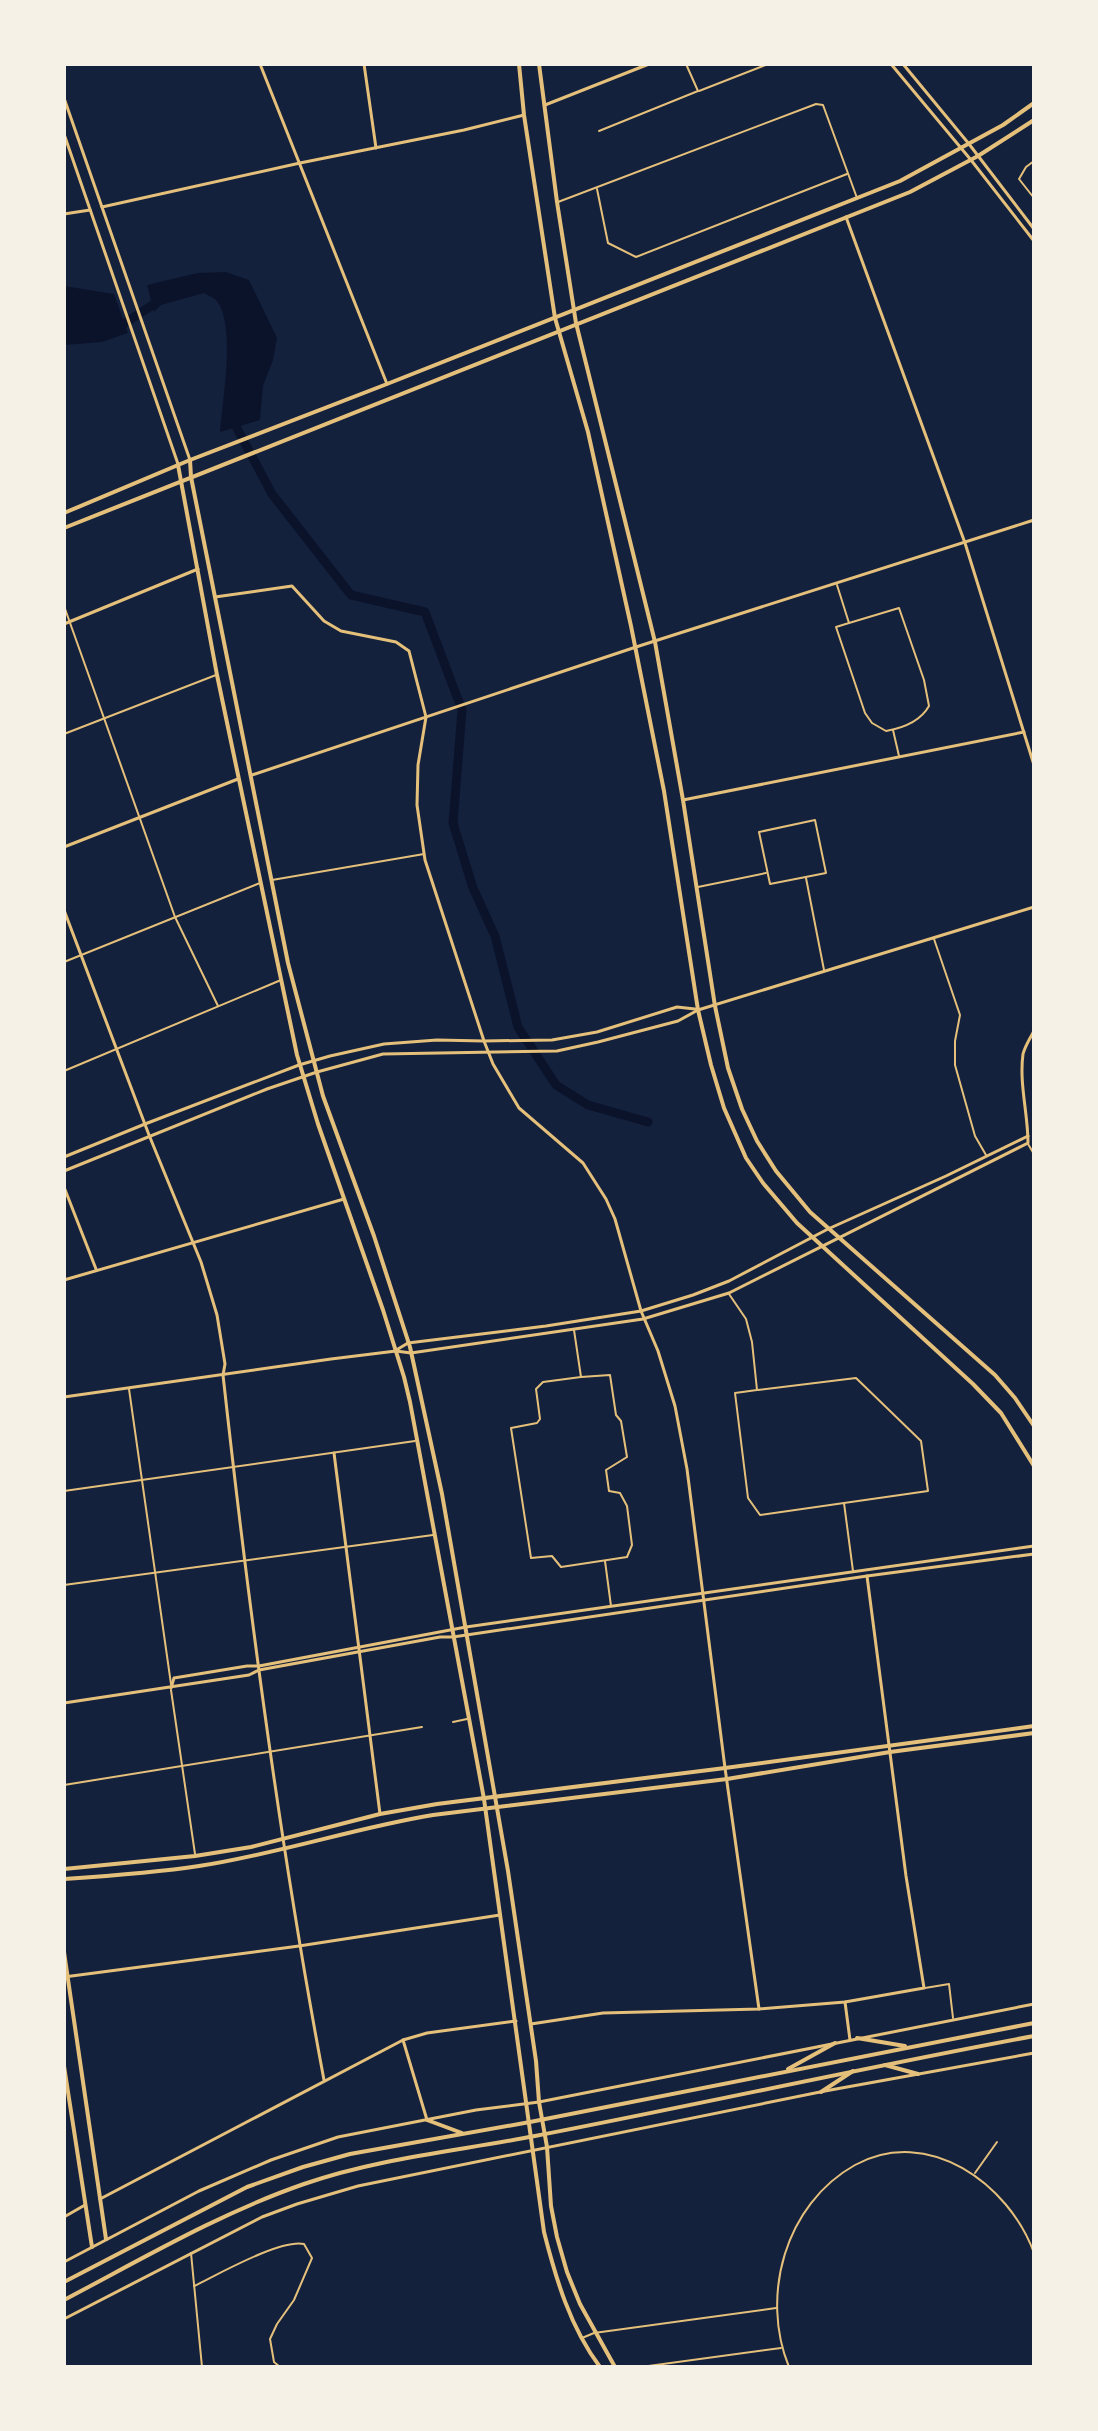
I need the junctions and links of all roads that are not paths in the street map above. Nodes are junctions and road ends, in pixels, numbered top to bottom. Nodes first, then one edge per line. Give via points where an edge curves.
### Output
1 (260, 64) edge
2 (364, 64) edge
3 (519, 64) edge
4 (539, 64) edge
5 (649, 64) edge
6 (686, 64) edge
7 (768, 64) edge
8 (891, 64) edge
9 (903, 64) edge
10 (698, 91) junction
11 (64, 98) edge
12 (1034, 103) edge
13 (545, 105) junction
14 (524, 115) junction
15 (1034, 120) edge
16 (599, 131) dead end
17 (64, 134) edge
18 (969, 144) junction
19 (376, 148) junction
20 (961, 148) junction
21 (978, 156) junction
22 (971, 160) junction
23 (1034, 161) edge
24 (300, 163) junction
25 (848, 173) junction
26 (596, 187) junction
27 (858, 198) junction
28 (1034, 198) edge
29 (557, 202) junction
30 (102, 207) junction
31 (90, 210) junction
32 (64, 214) edge
33 (846, 217) junction
34 (1034, 229) edge
35 (1034, 241) edge
36 (574, 310) junction
37 (555, 318) junction
38 (576, 323) junction
39 (560, 330) junction
40 (387, 384) junction
41 (190, 460) junction
42 (178, 465) junction
43 (191, 477) junction
44 (181, 483) junction
45 (64, 513) edge
46 (1034, 520) edge
47 (64, 528) edge
48 (965, 543) junction
49 (198, 569) junction
50 (836, 584) junction
51 (215, 597) junction
52 (64, 606) edge
53 (70, 621) junction
54 (849, 623) junction
55 (64, 624) edge
56 (655, 642) junction
57 (636, 647) junction
58 (217, 675) junction
59 (426, 717) junction
60 (106, 718) junction
61 (893, 729) junction
62 (1024, 732) junction
63 (64, 734) edge
64 (899, 757) junction
65 (1034, 765) edge
66 (252, 775) junction
67 (238, 779) junction
68 (683, 800) junction
69 (141, 817) junction
70 (64, 847) edge
71 (424, 854) junction
72 (767, 873) junction
73 (806, 877) junction
74 (271, 881) junction
75 (261, 883) junction
76 (697, 887) junction
77 (1034, 907) edge
78 (64, 910) edge
79 (175, 917) junction
80 (934, 938) junction
81 (81, 955) junction
82 (64, 962) edge
83 (824, 972) junction
84 (281, 980) junction
85 (218, 1006) junction
86 (715, 1006) junction
87 (698, 1010) junction
88 (1034, 1031) edge
89 (484, 1041) junction
90 (118, 1049) junction
91 (488, 1053) junction
92 (314, 1061) junction
93 (299, 1065) junction
94 (64, 1071) edge
95 (317, 1072) junction
96 (303, 1077) junction
97 (145, 1124) junction
98 (149, 1135) junction
99 (1028, 1136) junction
100 (1028, 1143) junction
101 (1034, 1154) edge
102 (987, 1156) junction
103 (64, 1157) edge
104 (64, 1171) edge
105 (64, 1187) edge
106 (344, 1199) junction
107 (828, 1229) junction
108 (814, 1237) junction
109 (838, 1237) junction
110 (193, 1243) junction
111 (821, 1246) junction
112 (97, 1271) junction
113 (64, 1280) edge
114 (729, 1293) junction
115 (641, 1311) junction
116 (643, 1319) junction
117 (574, 1329) junction
118 (408, 1343) junction
119 (396, 1351) junction
120 (411, 1353) junction
121 (223, 1374) junction
122 (581, 1377) junction
123 (128, 1388) junction
124 (757, 1390) junction
125 (64, 1397) edge
126 (1034, 1426) edge
127 (416, 1441) junction
128 (334, 1453) junction
129 (1034, 1466) edge
130 (234, 1467) junction
131 (141, 1480) junction
132 (64, 1491) edge
133 (844, 1503) junction
134 (433, 1535) junction
135 (1034, 1546) edge
136 (346, 1547) junction
137 (1034, 1554) edge
138 (605, 1560) junction
139 (243, 1561) junction
140 (155, 1573) junction
141 (853, 1575) junction
142 (867, 1576) junction
143 (64, 1585) edge
144 (703, 1594) junction
145 (703, 1600) junction
146 (611, 1606) junction
147 (466, 1627) junction
148 (451, 1630) junction
149 (467, 1635) junction
150 (453, 1637) junction
151 (359, 1650) junction
152 (259, 1668) junction
153 (171, 1688) junction
154 (64, 1703) edge
155 (469, 1719) junction
156 (453, 1722) dead end
157 (1034, 1726) edge
158 (422, 1727) dead end
159 (1034, 1733) edge
160 (370, 1735) junction
161 (889, 1746) junction
162 (270, 1751) junction
163 (890, 1752) junction
164 (182, 1766) junction
165 (725, 1768) junction
166 (727, 1779) junction
167 (64, 1785) edge
168 (496, 1797) junction
169 (484, 1799) junction
170 (498, 1807) junction
171 (485, 1808) junction
172 (380, 1814) junction
173 (283, 1840) junction
174 (284, 1849) junction
175 (195, 1856) junction
176 (64, 1869) edge
177 (64, 1879) edge
178 (500, 1915) junction
179 (299, 1946) junction
180 (64, 1952) edge
181 (66, 1976) edge
182 (924, 1988) junction
183 (845, 2002) junction
184 (1034, 2004) edge
185 (759, 2009) junction
186 (953, 2020) junction
187 (516, 2021) junction
188 (1034, 2023) edge
189 (531, 2024) junction
190 (1034, 2036) edge
191 (857, 2038) junction
192 (403, 2040) junction
193 (850, 2040) junction
194 (835, 2043) junction
195 (911, 2047) junction
196 (1034, 2053) edge
197 (883, 2064) junction
198 (64, 2066) edge
199 (855, 2069) junction
200 (784, 2072) junction
201 (918, 2074) junction
202 (324, 2080) junction
203 (821, 2092) junction
204 (539, 2102) junction
205 (527, 2103) junction
206 (71, 2114) junction
207 (64, 2115) edge
208 (427, 2120) junction
209 (543, 2120) junction
210 (530, 2122) junction
211 (464, 2134) junction
212 (545, 2134) junction
213 (532, 2136) junction
214 (997, 2142) dead end
215 (547, 2147) junction
216 (534, 2151) junction
217 (974, 2174) junction
218 (100, 2199) junction
219 (85, 2205) junction
220 (64, 2217) edge
221 (1034, 2233) edge
222 (1027, 2234) junction
223 (106, 2239) junction
224 (92, 2247) junction
225 (191, 2253) junction
226 (1034, 2253) edge
227 (64, 2262) edge
228 (64, 2282) edge
229 (194, 2286) junction
230 (64, 2300) edge
231 (776, 2308) junction
232 (64, 2319) edge
233 (594, 2333) junction
234 (581, 2338) junction
235 (781, 2348) junction
236 (202, 2367) edge
237 (280, 2367) edge
238 (600, 2367) edge
239 (615, 2367) edge
240 (641, 2367) edge
241 (789, 2367) edge

1 - 24 street
2 - 19 street
3 - 14 main road
4 - 13 main road
5 - 13 street
6 - 10 street
7 - 10 street
8 - 20 street
9 - 18 street
10 - 16 street
11 - 30 street
12 - 18 main road
13 - 29 main road
14 - 19 street
14 - 37 main road
15 - 21 main road
17 - 31 street
18 - 20 main road
18 - 21 street
19 - 24 street
20 - 22 street
20 - 27 main road
21 - 22 main road
21 - 34 street
22 - 33 main road
22 - 35 street
23 - 28 street via 1019,179
24 - 30 street
24 - 40 street
25 - 26 street via 823,105 816,104
25 - 26 street via 636,257 608,243
25 - 27 street
26 - 29 street
27 - 36 main road
29 - 36 main road
30 - 41 street
31 - 32 street
31 - 42 street
33 - 38 main road
33 - 48 street
36 - 37 main road
36 - 38 main road
37 - 39 main road
37 - 40 main road
38 - 39 main road
38 - 56 main road
39 - 43 main road
39 - 57 main road
40 - 41 main road
41 - 42 main road
41 - 43 main road
42 - 44 main road
42 - 45 main road
43 - 44 main road
43 - 51 main road
44 - 47 main road
44 - 49 main road
46 - 48 street
48 - 50 street
48 - 62 street
49 - 53 street
49 - 58 main road
50 - 54 street
50 - 56 street
51 - 59 street via 292,586 324,621 341,631 396,642 409,651
51 - 66 main road
52 - 53 street
53 - 55 street
53 - 60 street
54 - 61 street via 836,627 865,713 872,723
54 - 61 street via 899,608 929,706 908,725
56 - 57 street
56 - 68 main road
57 - 59 street
57 - 87 main road
58 - 60 street
58 - 67 main road
59 - 66 street
59 - 71 street via 418,765
60 - 63 street
60 - 69 street
61 - 64 street
62 - 64 street
62 - 65 street
64 - 68 street
66 - 74 main road
67 - 69 street
67 - 75 main road
68 - 76 main road
69 - 70 street
69 - 79 street
71 - 74 street
71 - 89 street
72 - 73 street via 770,884
72 - 73 street via 759,832 815,820 826,873
72 - 76 street
73 - 83 street
74 - 92 main road
75 - 79 street
75 - 84 main road
76 - 86 main road
77 - 80 street
78 - 81 street
79 - 81 street
79 - 85 street
80 - 83 street
80 - 102 street via 960,1015 955,1065 975,1136
81 - 82 street
81 - 90 street
83 - 86 street
84 - 85 street
84 - 93 main road
85 - 90 street
86 - 87 street
86 - 107 main road via 728,1068 757,1141 776,1171
87 - 89 street via 677,1007 552,1040
87 - 91 street via 678,1021 598,1042 552,1051
87 - 108 main road via 724,1108 746,1158
88 - 99 street via 1023,1052
89 - 91 street
89 - 92 street via 384,1044
90 - 94 street
90 - 97 street
91 - 95 street via 383,1054
91 - 115 street via 519,1108 591,1172 615,1219
92 - 93 street
92 - 95 main road
93 - 96 main road
93 - 97 street
95 - 96 street
95 - 118 main road
96 - 98 street
96 - 106 main road
97 - 98 street
97 - 103 street
98 - 104 street
98 - 110 street
99 - 100 street
99 - 102 street
100 - 101 street
100 - 109 street
102 - 107 street
105 - 112 street
106 - 110 street
106 - 119 main road
107 - 108 street
107 - 109 main road
108 - 111 main road
108 - 115 street via 729,1281
109 - 111 street
109 - 126 main road via 995,1375
110 - 112 street
110 - 121 street via 217,1315
111 - 114 street
111 - 129 main road via 973,1384 1001,1413
112 - 113 street
114 - 116 street
114 - 124 street via 746,1319
115 - 116 street
115 - 118 street
116 - 117 street
116 - 144 street via 675,1406
117 - 120 street
117 - 122 street
118 - 119 street
118 - 120 main road
119 - 120 street
119 - 121 street
119 - 127 main road
120 - 147 main road
121 - 123 street
121 - 130 street
122 - 138 street via 610,1375 627,1457 606,1470 609,1491 620,1493 627,1506 632,1545 627,1557
122 - 138 street via 543,1382 536,1389 540,1419 511,1428 531,1558 552,1556 561,1567
123 - 125 street
123 - 131 street
124 - 133 street via 735,1393 748,1498 760,1515
124 - 133 street via 856,1378 921,1441 928,1491
127 - 128 street
127 - 134 main road
128 - 130 street
128 - 136 street
130 - 131 street
130 - 139 street
131 - 132 street
131 - 140 street
133 - 141 street
134 - 136 street
134 - 148 main road
135 - 141 street
136 - 139 street
136 - 151 street
137 - 142 street
138 - 146 street
139 - 140 street
139 - 152 street
140 - 143 street
140 - 153 street
141 - 142 street
141 - 144 street
141 - 145 street
142 - 161 street
144 - 145 street
144 - 146 street
145 - 149 street
145 - 165 street
146 - 147 street
147 - 148 street
147 - 149 main road
148 - 150 main road
148 - 151 street
149 - 150 street
149 - 168 main road
150 - 151 street
150 - 155 main road
151 - 152 street
151 - 160 street
152 - 153 street via 249,1675
152 - 153 street via 174,1678
152 - 162 street
153 - 154 street
153 - 164 street
155 - 156 street
155 - 169 main road
157 - 161 main road
158 - 160 street
159 - 163 main road
160 - 162 street
160 - 172 street
161 - 163 street
161 - 165 main road
162 - 164 street
162 - 173 street
163 - 166 main road
163 - 182 street
164 - 167 street
164 - 175 street
165 - 166 street
165 - 168 main road
166 - 170 main road
166 - 185 street
168 - 169 main road
168 - 170 main road
169 - 171 main road
169 - 172 main road
170 - 171 main road
170 - 189 main road
171 - 174 main road via 390,1822
171 - 178 main road
172 - 173 main road
173 - 174 street
173 - 175 main road
174 - 177 main road via 200,1866
174 - 179 street
175 - 176 main road
178 - 179 street
178 - 187 main road
179 - 181 street
179 - 202 street
180 - 181 main road
181 - 218 main road
182 - 183 street
182 - 186 street via 949,1984
183 - 185 street
183 - 193 street
184 - 186 street
185 - 189 street via 603,2013
186 - 191 street
187 - 192 street
187 - 205 main road
188 - 195 main road
189 - 204 main road
190 - 197 main road
191 - 193 street
191 - 195 main road
192 - 202 street
192 - 208 street
193 - 194 street
194 - 200 main road
194 - 204 street
195 - 200 main road
196 - 201 street
197 - 199 main road
197 - 201 main road
198 - 206 main road
199 - 203 main road
199 - 212 main road
200 - 209 main road
201 - 203 street
202 - 218 street
203 - 215 street
204 - 205 street
204 - 209 main road
205 - 208 street
205 - 210 main road
206 - 207 street
206 - 219 main road
208 - 211 main road
208 - 223 street via 338,2137 271,2160
209 - 210 main road
209 - 212 main road
210 - 211 main road
210 - 213 main road
211 - 228 main road via 303,2167 236,2193
212 - 213 main road
212 - 215 main road
213 - 216 main road
213 - 230 main road via 438,2151 307,2183 238,2210
214 - 217 street
215 - 216 street
215 - 233 main road via 557,2237
216 - 225 street via 358,2186 297,2204
216 - 234 main road via 550,2256
217 - 222 street via 1007,2204
217 - 231 street via 926,2154 879,2156 855,2165 815,2196 799,2222 779,2270
218 - 223 main road
219 - 220 street
219 - 224 main road
221 - 222 street
222 - 226 street
223 - 224 street
224 - 227 street
225 - 229 street
225 - 232 street
229 - 236 street
229 - 237 street via 266,2252 304,2244 312,2258 307,2272 270,2339
231 - 233 street
231 - 235 street
233 - 234 street
233 - 239 main road
234 - 238 main road
235 - 240 street
235 - 241 street

